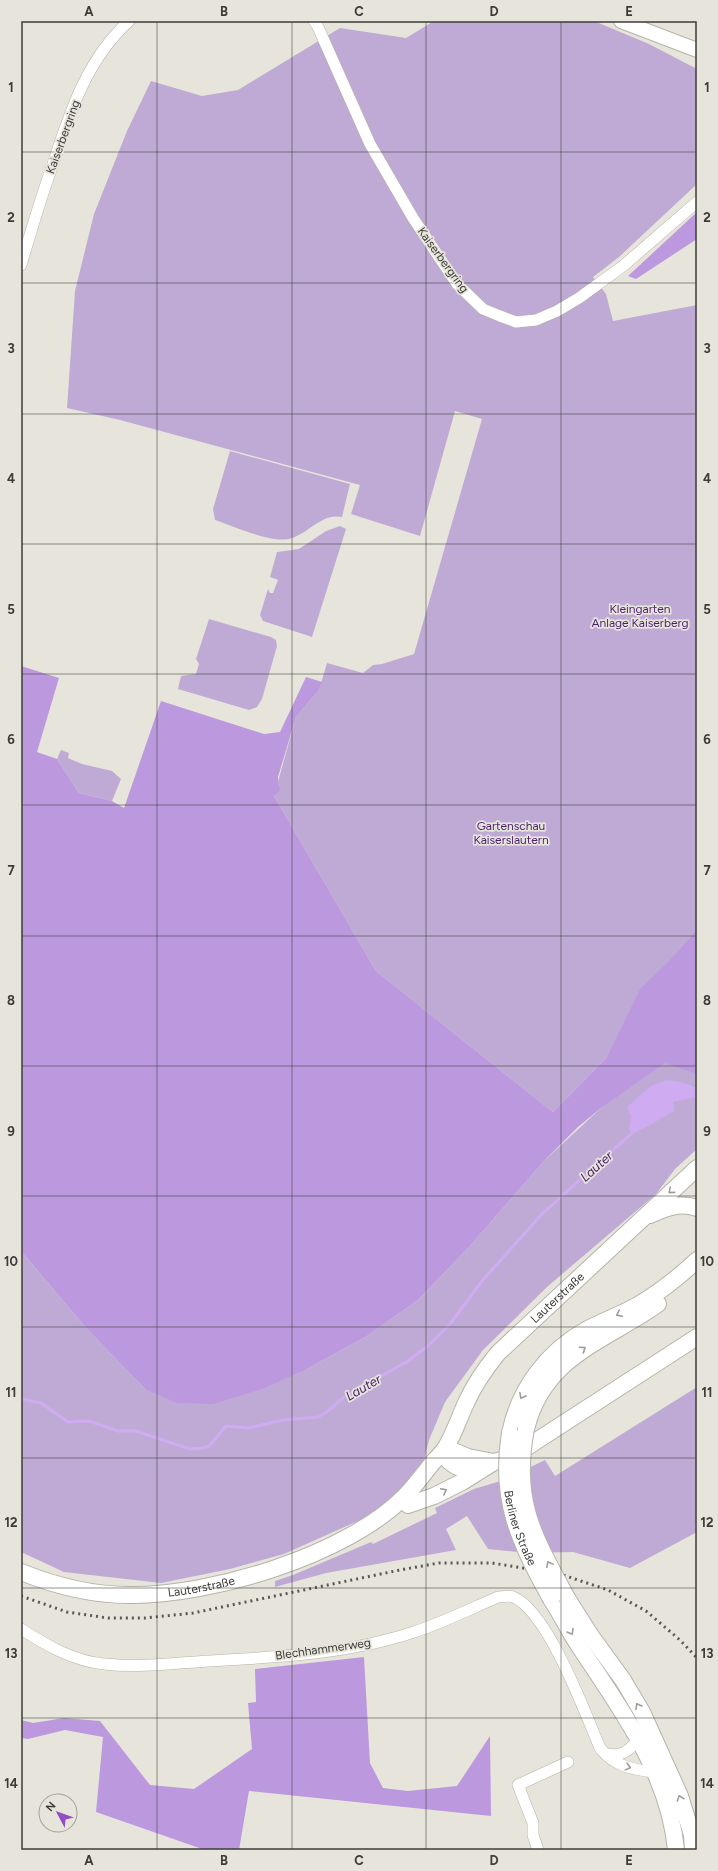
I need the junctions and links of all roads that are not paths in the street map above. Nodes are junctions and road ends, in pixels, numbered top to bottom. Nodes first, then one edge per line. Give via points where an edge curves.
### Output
1 (129, 21) edge
2 (314, 21) edge
3 (621, 21) edge
4 (697, 50) edge
5 (697, 202) edge
6 (21, 265) edge
7 (697, 1168) edge
8 (697, 1208) edge
9 (646, 1216) junction
10 (697, 1270) edge
11 (697, 1337) edge
12 (446, 1452) junction
13 (489, 1465) junction
14 (408, 1505) junction
15 (374, 1522) junction
16 (21, 1572) edge
17 (21, 1629) edge
18 (638, 1740) junction
19 (605, 1754) junction
20 (568, 1762) dead end
21 (655, 1772) junction
22 (694, 1840) edge
23 (676, 1847) edge
24 (538, 1850) edge

1 - 6 street, Kaiserbergring via 104,48 88,72 38,207
2 - 5 street, Kaiserbergring via 370,144 413,218 457,284 483,309 516,322 536,320 557,311 623,266
3 - 4 street
7 -> 9 main road, Lauterstraße
8 - 9 main road via 678,1205
9 - 12 main road, Lauterstraße via 498,1353 476,1384
10 -> 18 main road, Berliner Straße, bridge via 668,1284 648,1299 585,1330 558,1349 523,1394 510,1433 506,1477 511,1510 524,1548 578,1645 609,1690
22 -> 10 main road, Berliner Straße, bridge via 680,1796 642,1712 623,1680 591,1636 537,1541 525,1505 520,1473 526,1429 536,1400 566,1362 595,1341 643,1315 675,1292
11 - 13 main road via 524,1449
12 - 13 main road via 456,1466 464,1470
12 - 14 main road, Lauterstraße via 428,1484
12 - 15 main road, Lauterstraße via 405,1496
14 -> 13 main road via 434,1496
14 - 15 main road, Lauterstraße
15 - 16 main road, Lauterstraße via 332,1545 274,1568 197,1589 128,1596 86,1592
17 - 19 street, Blechhammerweg via 43,1643 78,1659 104,1664 148,1665 295,1656 355,1647 414,1632 498,1597 512,1596 533,1613 550,1639 579,1694 600,1748
18 - 19 street via 625,1753 616,1756
18 - 21 main road, Berliner Straße
19 -> 21 street, Blechhammerweg via 615,1763
20 - 24 street via 518,1785 533,1823 533,1835
21 - 23 main road, Berliner Straße via 666,1801
22 - 23 street

